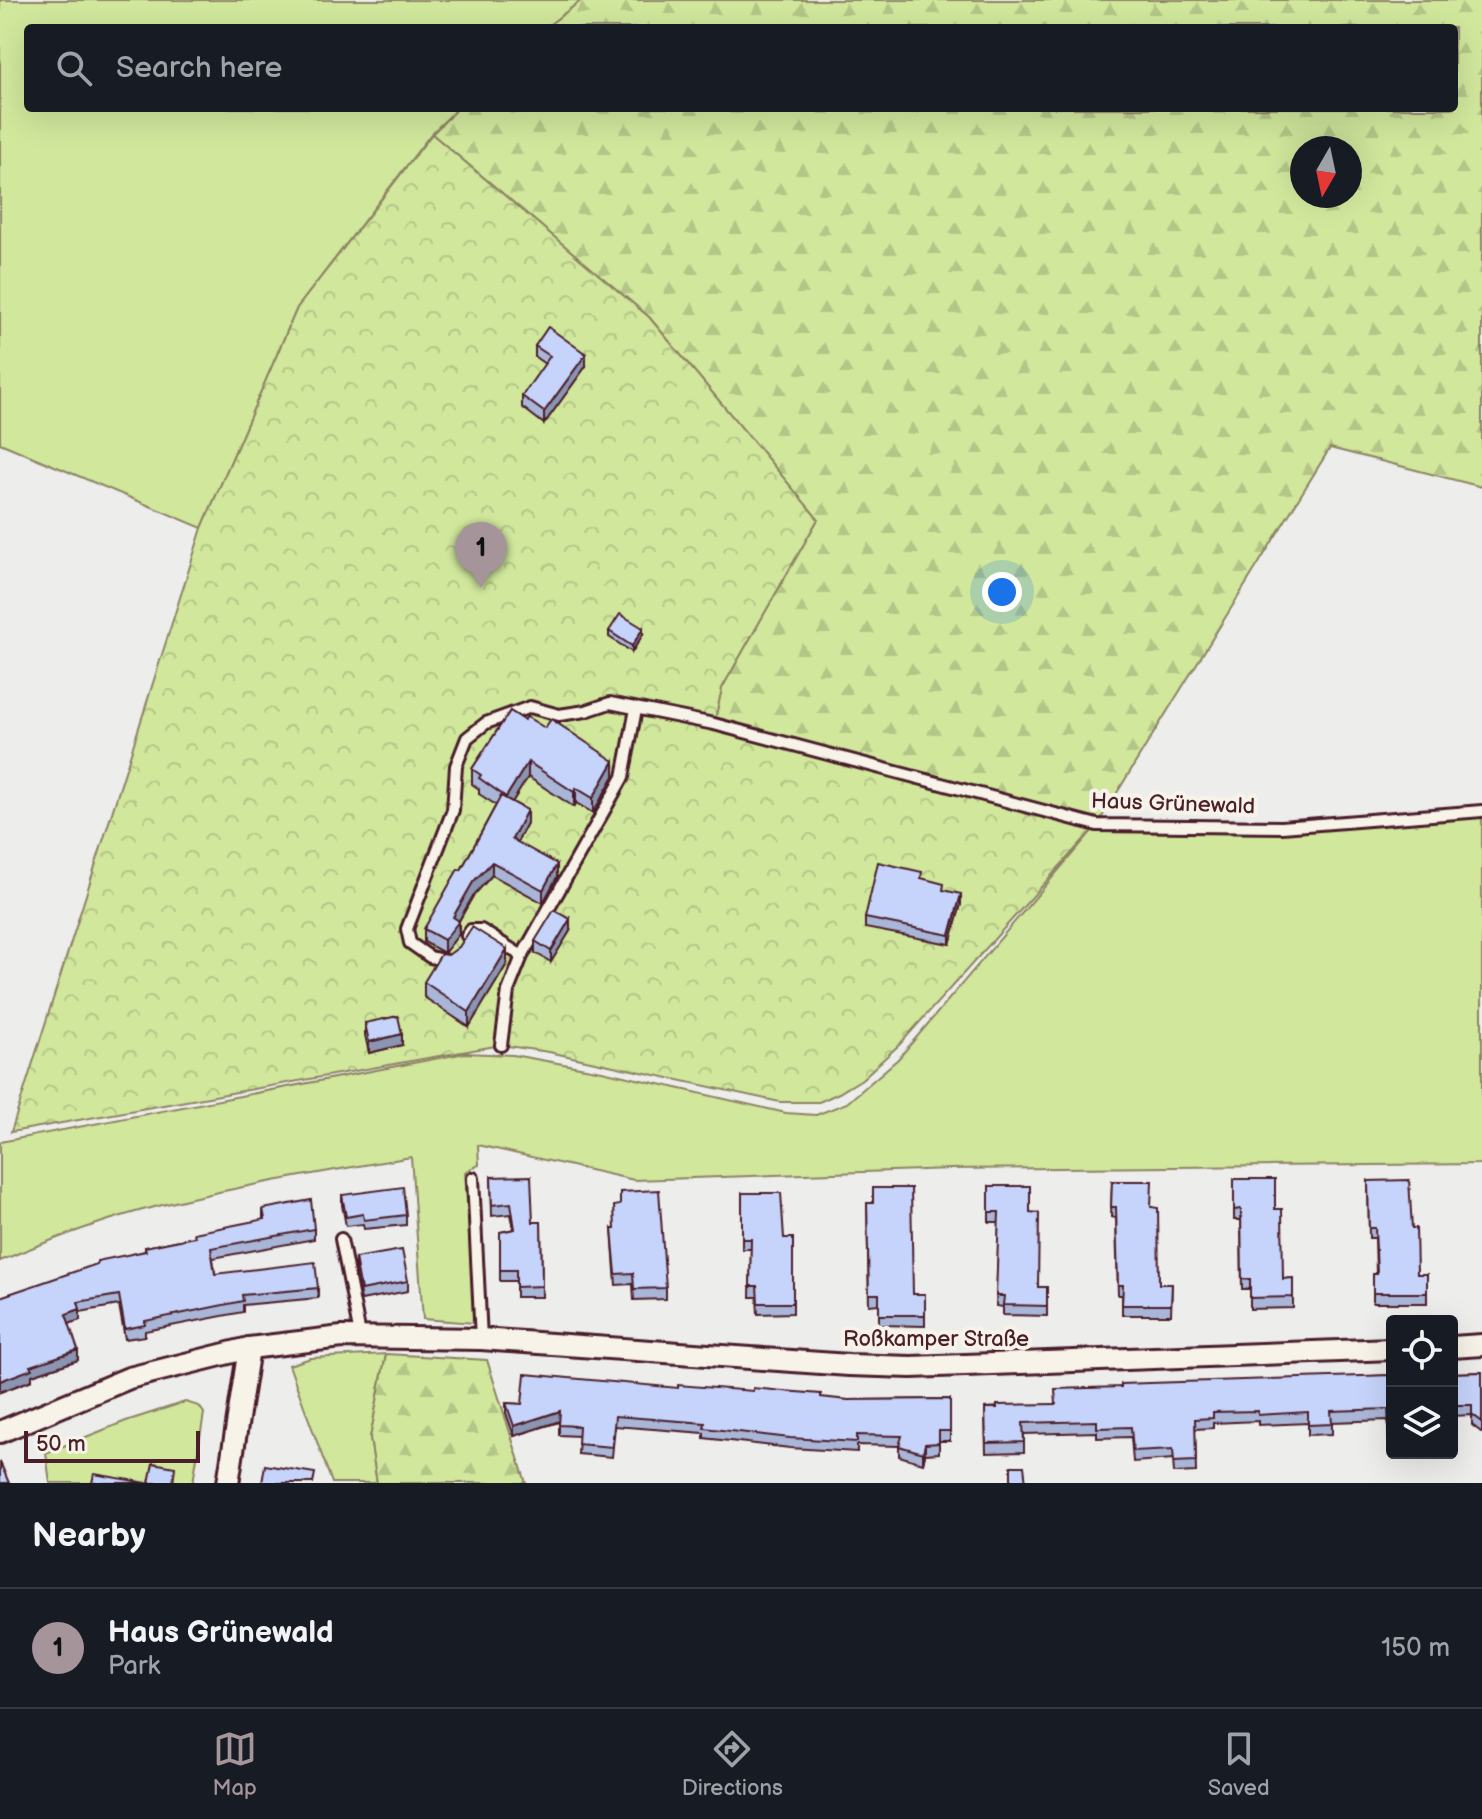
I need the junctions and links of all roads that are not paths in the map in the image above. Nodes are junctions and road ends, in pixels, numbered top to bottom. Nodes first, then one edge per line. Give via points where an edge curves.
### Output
1 (636, 709) junction
2 (1482, 811) edge
3 (462, 943) edge
4 (454, 956) edge
5 (522, 956) junction
6 (501, 1045) dead end
7 (473, 1178) dead end
8 (341, 1239) dead end
9 (360, 1335) junction
10 (481, 1339) junction
11 (1482, 1345) edge
12 (1458, 1347) edge
13 (249, 1348) junction
14 (1386, 1349) edge
15 (0, 1432) edge
16 (228, 1483) edge

1 - 2 lane, Haus Grünewald via 714,724 1097,825 1282,827
1 - 4 lane, Haus Grünewald via 610,703 559,715 530,707 486,723 467,738 456,766 453,810 407,929 410,943 430,957 446,962
1 - 5 lane via 623,777
3 - 5 lane via 471,930 481,930
5 - 6 lane via 508,991
7 - 10 lane
8 - 9 lane
9 - 10 street, Roßkamper Straße
9 - 13 street, Roßkamper Straße
10 - 14 street, Roßkamper Straße via 911,1367
11 - 12 street
13 - 15 street, Roßkamper Straße via 129,1378
13 - 16 street

